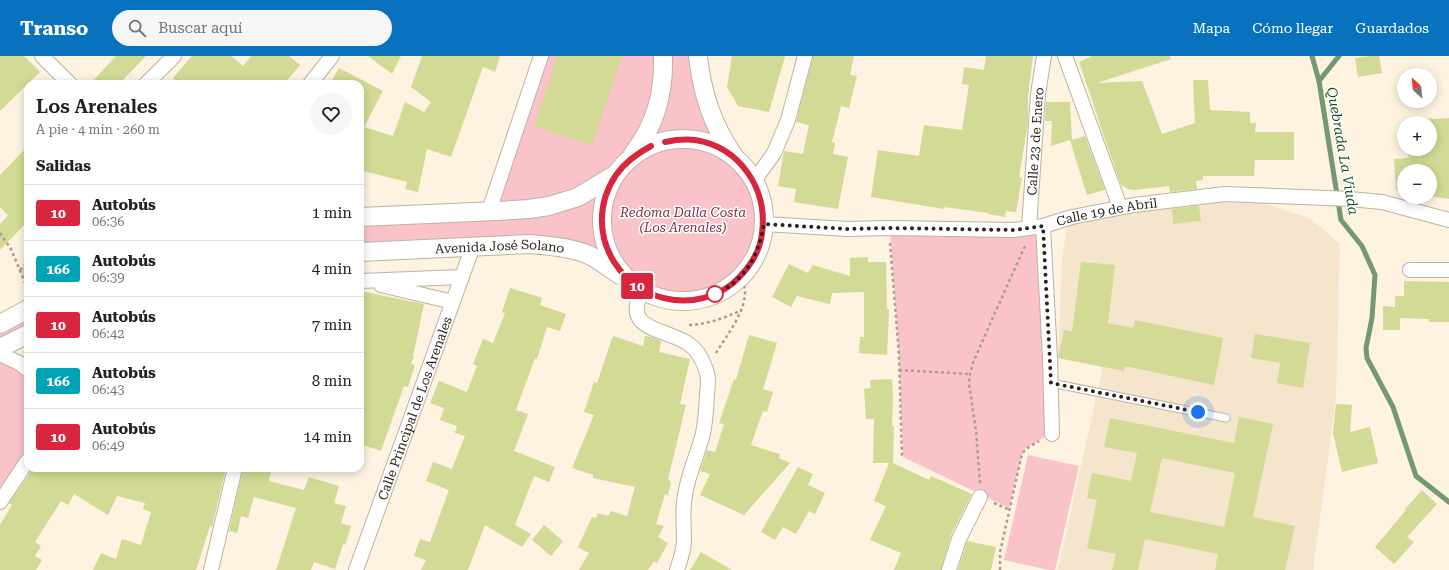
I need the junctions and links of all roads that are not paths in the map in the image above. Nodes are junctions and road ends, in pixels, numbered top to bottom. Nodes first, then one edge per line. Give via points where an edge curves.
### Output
1 (42, 56) edge
2 (174, 56) edge
3 (332, 56) edge
4 (541, 56) edge
5 (664, 56) edge
6 (698, 56) edge
7 (805, 56) edge
8 (1044, 56) edge
9 (1064, 56) edge
10 (66, 80) edge
11 (150, 80) edge
12 (313, 80) edge
13 (735, 158) junction
14 (621, 168) junction
15 (754, 181) junction
16 (1120, 207) junction
17 (489, 211) junction
18 (364, 216) edge
19 (1449, 220) edge
20 (764, 224) junction
21 (1043, 226) junction
22 (1029, 228) junction
23 (473, 246) junction
24 (364, 252) edge
25 (1410, 270) dead end
26 (1449, 270) edge
27 (462, 277) junction
28 (364, 281) edge
29 (364, 281) edge
30 (636, 286) junction
31 (453, 302) junction
32 (24, 311) edge
33 (0, 324) edge
34 (24, 336) edge
35 (0, 348) edge
36 (0, 354) edge
37 (24, 367) edge
38 (1051, 383) junction
39 (1226, 418) dead end
40 (1052, 434) road end
41 (24, 466) edge
42 (234, 472) edge
43 (980, 497) road end
44 (0, 502) edge
45 (211, 570) edge
46 (356, 570) edge
47 (677, 570) edge
48 (949, 570) edge

1 - 10 street
2 - 11 street
3 - 12 street
4 - 17 street
5 - 14 street via 664,75 657,112 648,132
6 - 13 street via 702,86 709,110 723,141
7 - 15 street via 788,120 774,153
8 - 22 street, Calle 23 de Enero via 1038,94
9 - 16 street
13 - 14 street via 710,144 680,139 651,146 638,153
13 - 15 street, Avenida José Solano
14 - 17 street via 592,189 562,202 529,209
14 - 30 street via 604,201 603,231 612,259
15 - 20 street, Avenida José Solano via 760,195
16 - 19 street, Calle 19 de Abril via 1225,194 1382,202
16 - 21 street, Calle 19 de Abril
17 - 18 street
20 - 22 street, Calle 19 de Abril via 848,229
20 - 30 street, Avenida José Solano via 762,239 749,266 728,287 715,294 700,299 671,300
21 - 22 street, Calle 19 de Abril
21 - 38 street
23 - 24 street, Avenida José Solano
23 - 27 street, Calle Principal de Los Arenales
23 - 30 street, Avenida José Solano via 529,244 567,248 592,257
25 - 26 street
27 - 28 street
27 - 31 street, Calle Principal de Los Arenales
29 - 31 street
30 - 47 street via 636,312 640,319 655,330 690,345 702,359 708,380 706,415 685,495 684,542
31 - 46 street, Calle Principal de Los Arenales
32 - 33 street
34 - 35 street
36 - 37 street
38 - 39 lane
38 - 40 street
41 - 44 street
42 - 45 street
43 - 48 street via 959,539

